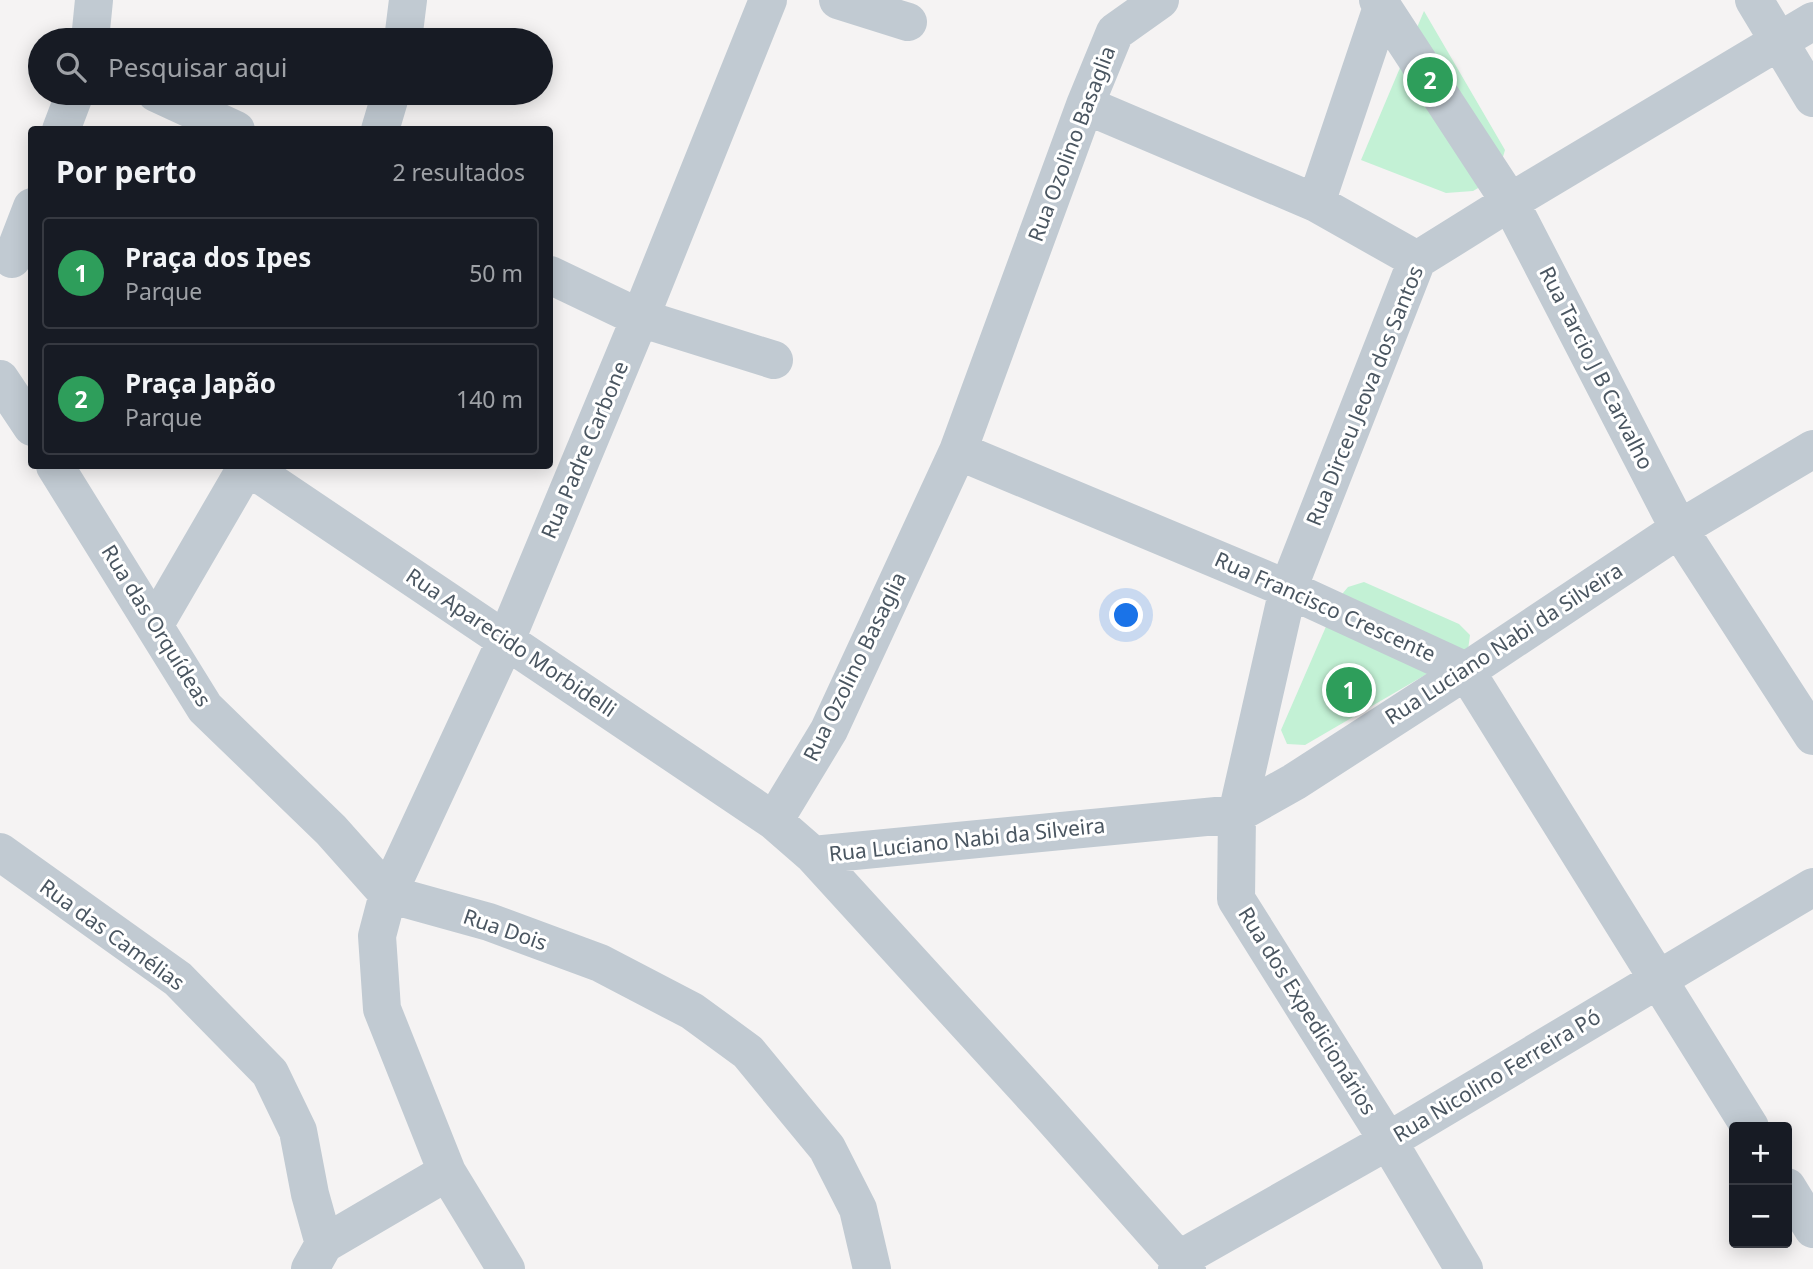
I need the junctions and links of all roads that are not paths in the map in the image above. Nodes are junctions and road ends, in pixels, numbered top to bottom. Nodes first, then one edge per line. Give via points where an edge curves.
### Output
1 (94, 0) edge
2 (408, 0) edge
3 (768, 0) edge
4 (838, 0) edge
5 (1160, 0) edge
6 (1754, 0) edge
7 (1380, 4) edge
8 (1813, 21) edge
9 (908, 22) dead end
10 (91, 28) edge
11 (404, 28) edge
12 (1777, 41) junction
13 (1813, 98) edge
14 (1085, 104) junction
15 (70, 105) edge
16 (182, 105) edge
17 (387, 105) edge
18 (63, 126) edge
19 (227, 126) edge
20 (381, 126) edge
21 (1510, 202) junction
22 (1316, 203) junction
23 (28, 221) edge
24 (1417, 260) junction
25 (15, 265) edge
26 (553, 276) edge
27 (640, 318) junction
28 (774, 360) dead end
29 (0, 379) edge
30 (28, 421) edge
31 (1813, 449) edge
32 (958, 451) junction
33 (57, 469) edge
34 (245, 469) edge
35 (251, 469) edge
36 (1679, 529) junction
37 (1288, 589) junction
38 (154, 626) junction
39 (506, 640) junction
40 (1466, 671) junction
41 (1813, 736) edge
42 (1237, 814) junction
43 (774, 821) junction
44 (0, 852) edge
45 (813, 855) junction
46 (1813, 887) edge
47 (388, 894) junction
48 (1659, 981) junction
49 (1747, 1122) edge
50 (1388, 1141) junction
51 (447, 1172) junction
52 (1792, 1195) edge
53 (1813, 1229) edge
54 (317, 1257) edge
55 (1180, 1266) edge
56 (506, 1269) edge
57 (872, 1269) edge
58 (1464, 1269) edge

1 - 10 street
2 - 11 street
3 - 27 street, Rua Padre Carbone
4 - 9 street
5 - 14 street, Rua Ozolino Basaglia via 1115,32
6 - 12 street
7 - 21 street, Rua Tarcio J B Carvalho
7 - 22 street
8 - 12 street, Rua Dirceu Jeova dos Santos
12 - 13 street
12 - 21 street, Rua Dirceu Jeova dos Santos
14 - 22 street
14 - 32 street, Rua Ozolino Basaglia
15 - 18 street
16 - 19 street
17 - 20 street
21 - 24 street, Rua Dirceu Jeova dos Santos
21 - 36 street, Rua Tarcio J B Carvalho
22 - 24 street
23 - 25 street
24 - 37 street, Rua Dirceu Jeova dos Santos
26 - 27 street
27 - 28 street
27 - 39 street, Rua Padre Carbone
29 - 30 street
31 - 36 street, Rua Luciano Nabi da Silveira
32 - 37 street, Rua Francisco Crescente
32 - 43 street, Rua Ozolino Basaglia via 829,730
33 - 38 street, Rua das Orquídeas
34 - 38 street
35 - 39 street, Rua Aparecido Morbidelli
36 - 40 street, Rua Luciano Nabi da Silveira
36 - 41 street, Rua Tarcio J B Carvalho
37 - 40 street, Rua Francisco Crescente
37 - 42 street, Rua Dirceu Jeova dos Santos
38 - 47 street, Rua das Orquídeas via 205,708 331,830
39 - 43 street, Rua Aparecido Morbidelli
39 - 47 street, Rua Padre Carbone
40 - 42 street, Rua Luciano Nabi da Silveira
40 - 48 street
42 - 45 street, Rua Luciano Nabi da Silveira
42 - 50 street, Rua dos Expedicionários via 1236,899
43 - 45 street
44 - 54 street, Rua das Camélias via 178,979 270,1073 298,1131
45 - 55 street via 1045,1109
46 - 48 street, Rua Nicolino Ferreira Pó
47 - 51 street via 377,936 382,1009
47 - 57 street, Rua Dois via 489,922 600,963 692,1011 747,1052 827,1148 858,1209
48 - 49 street
48 - 50 street, Rua Nicolino Ferreira Pó
50 - 55 street, Rua Nicolino Ferreira Pó
50 - 58 street, Rua dos Expedicionários
51 - 54 street
51 - 56 street
52 - 53 street

